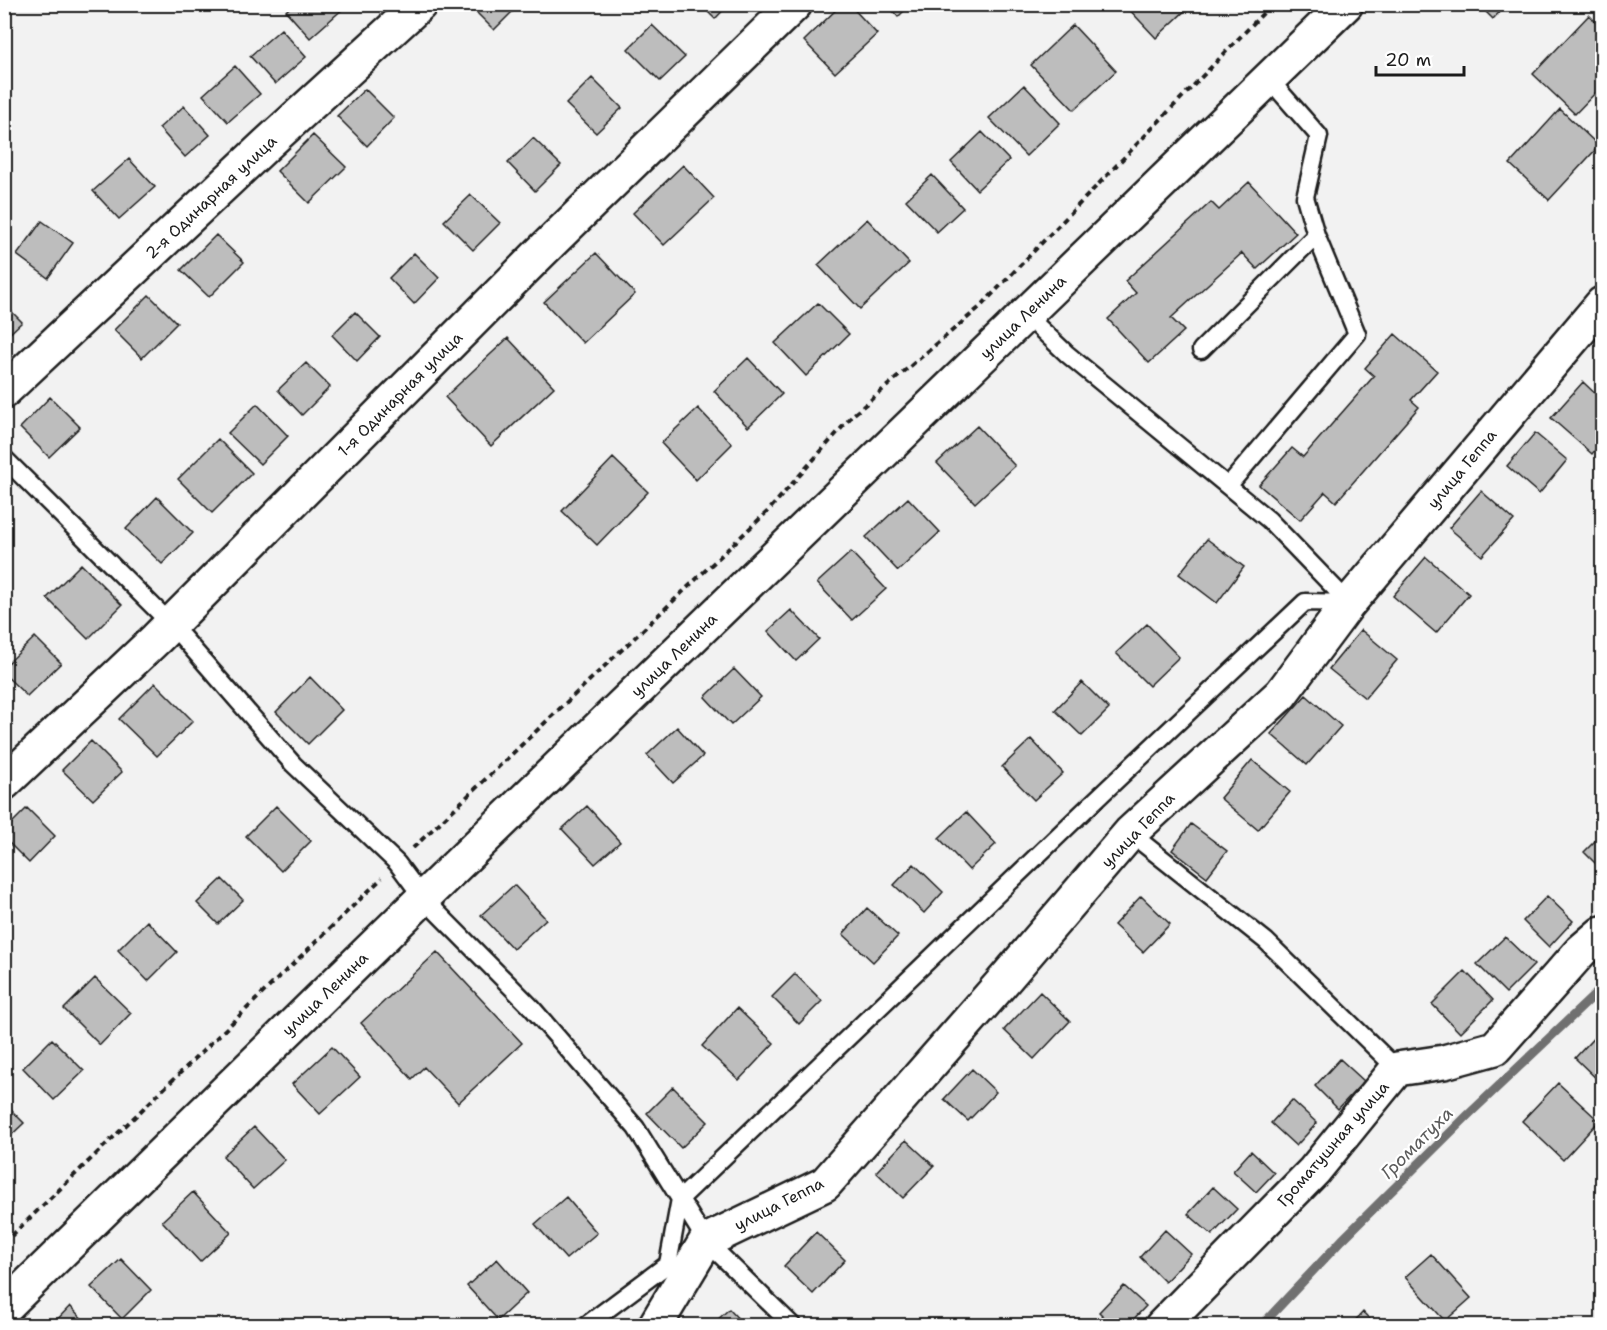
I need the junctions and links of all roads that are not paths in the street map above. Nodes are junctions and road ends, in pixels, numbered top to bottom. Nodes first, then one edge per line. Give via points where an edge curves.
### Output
1 (420, 4) edge
2 (795, 4) edge
3 (1346, 4) edge
4 (1269, 79) junction
5 (1316, 235) junction
6 (1602, 304) edge
7 (1026, 315) junction
8 (1201, 350) dead end
9 (4, 391) edge
10 (4, 458) edge
11 (1228, 486) junction
12 (1349, 603) junction
13 (171, 624) junction
14 (4, 783) edge
15 (1131, 832) junction
16 (423, 898) junction
17 (1602, 933) edge
18 (1397, 1069) junction
19 (680, 1199) junction
20 (706, 1241) junction
21 (4, 1308) edge
22 (585, 1326) edge
23 (655, 1326) edge
24 (793, 1326) edge
25 (1162, 1326) edge

1 - 9 street, 2-я Одинарная улица
2 - 13 street, 1-я Одинарная улица via 540,253
3 - 4 street, улица Ленина
4 - 5 lane via 1319,136 1305,197
4 - 7 street, улица Ленина
5 - 8 lane
5 - 11 lane via 1357,334
6 - 12 street, улица Геппа
7 - 11 lane via 1067,354
7 - 16 street, улица Ленина
10 - 13 lane
11 - 12 lane via 1269,520
12 - 15 street, улица Геппа via 1281,694
12 - 19 lane via 1305,602
13 - 14 street, 1-я Одинарная улица
13 - 16 lane via 293,764 398,863
15 - 18 lane via 1266,941
15 - 20 street, улица Геппа via 825,1184
16 - 19 lane via 532,1008 636,1128
16 - 21 street, улица Ленина
17 - 18 street, Громатушная улица via 1581,951 1495,1048 1444,1062
18 - 25 street, Громатушная улица via 1314,1170
19 - 20 lane
19 - 22 lane via 668,1264
20 - 23 street
20 - 24 lane

